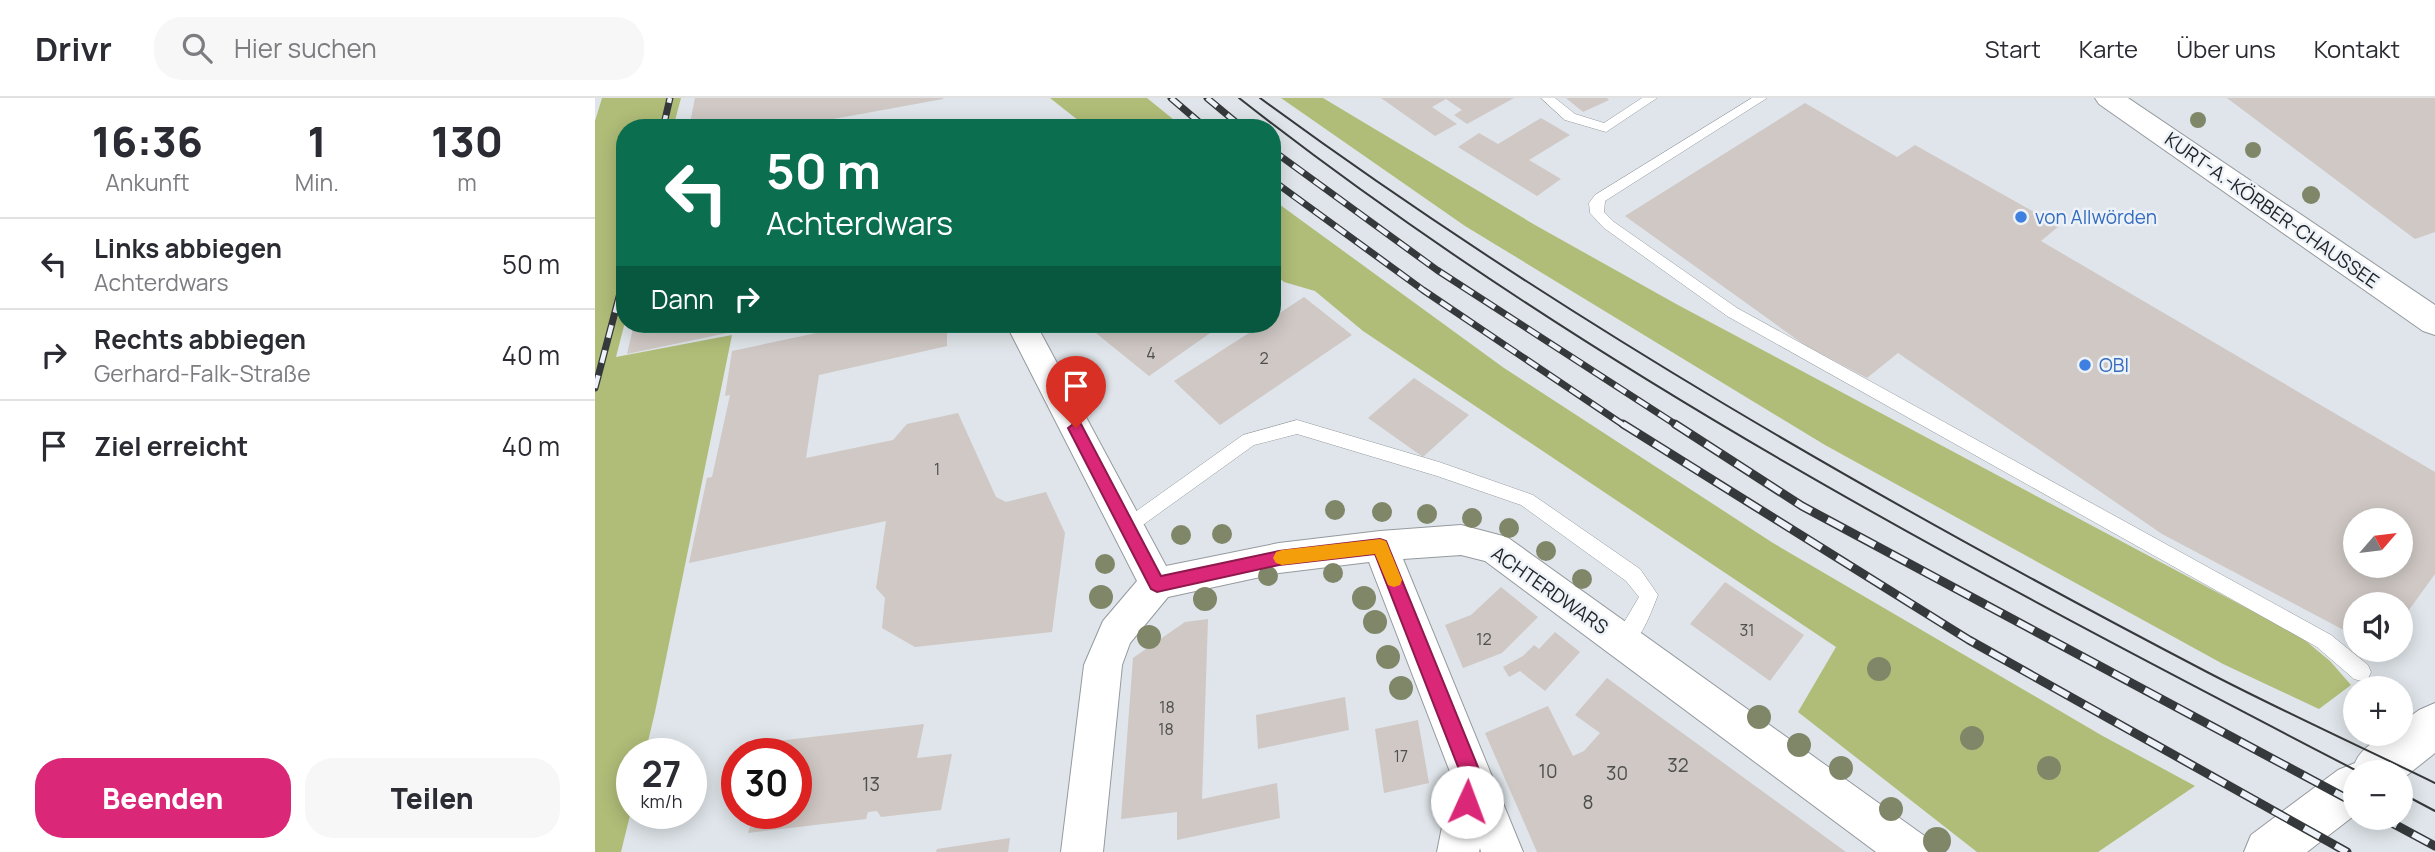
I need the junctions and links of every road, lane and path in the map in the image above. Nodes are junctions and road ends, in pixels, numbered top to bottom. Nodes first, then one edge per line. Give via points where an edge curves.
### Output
1 (1547, 98) edge
2 (1651, 98) edge
3 (1761, 98) edge
4 (2109, 98) edge
5 (2435, 323) edge
6 (1026, 333) edge
7 (1127, 527) junction
8 (1380, 546) junction
9 (1157, 584) junction
10 (1623, 641) junction
11 (2361, 672) dead end
12 (2435, 725) edge
13 (2390, 760) edge
14 (1472, 777) junction
15 (2343, 795) edge
16 (1082, 852) edge
17 (1458, 852) edge
18 (1502, 852) edge
19 (1911, 852) edge
20 (2268, 852) edge

1 - 2 lane via 1570,117 1606,128
3 - 11 lane via 1600,198 1597,213 1731,312 2324,640
4 - 5 main road, KURT-A.-KÖRBER-CHAUSSEE
6 - 7 street
7 - 9 street
7 - 10 lane via 1249,440 1297,427 1527,500 1633,575 1649,595
8 - 9 street, ACHTERDWARS via 1279,558
8 - 10 street, ACHTERDWARS via 1461,540 1495,548
8 - 14 street
9 - 16 street via 1116,633 1103,665
10 - 19 street, ACHTERDWARS
12 - 13 main road
14 - 17 street
14 - 18 street
15 - 20 main road

